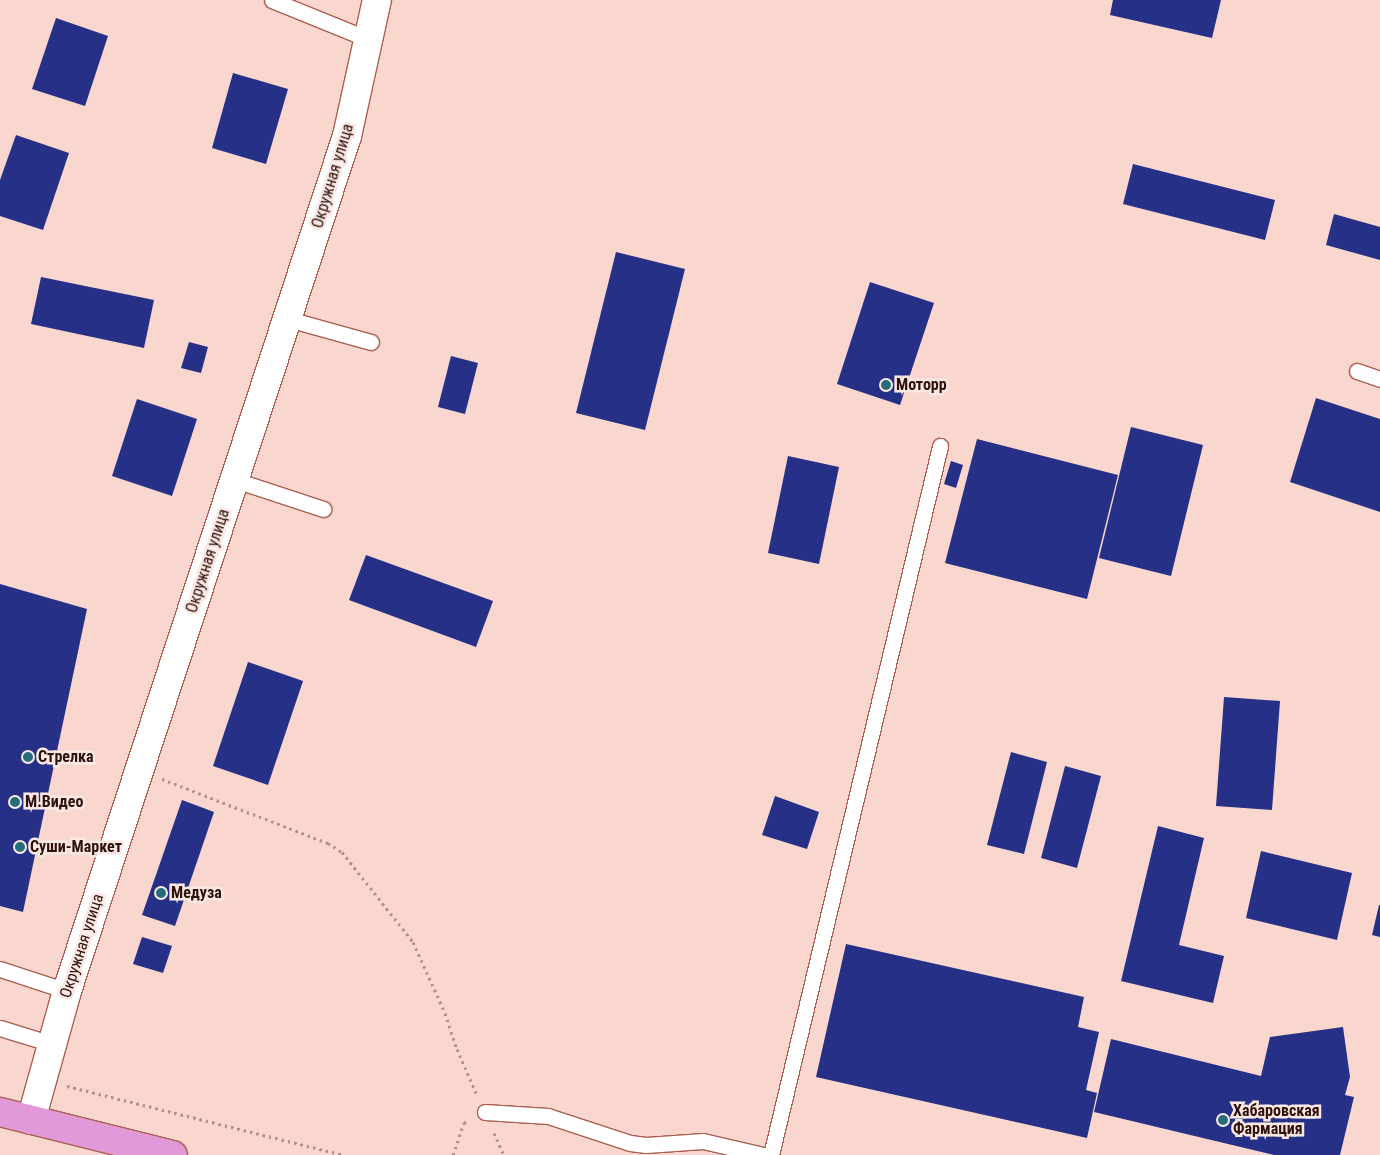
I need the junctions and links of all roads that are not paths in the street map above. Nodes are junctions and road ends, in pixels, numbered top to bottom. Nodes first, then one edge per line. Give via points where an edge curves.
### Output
1 (272, 0) edge
2 (376, 0) edge
3 (368, 39) junction
4 (288, 319) junction
5 (371, 342) dead end
6 (1357, 371) dead end
7 (1380, 378) edge
8 (940, 446) dead end
9 (235, 480) junction
10 (323, 510) dead end
11 (0, 969) edge
12 (67, 991) junction
13 (0, 1028) edge
14 (52, 1044) junction
15 (0, 1112) edge
16 (486, 1112) road end
17 (30, 1120) junction
18 (173, 1155) edge
19 (763, 1155) edge
20 (771, 1155) edge

1 - 3 lane
2 - 3 street, Окружная улица
3 - 4 street, Окружная улица via 347,136
4 - 5 lane
4 - 9 street, Окружная улица
6 - 7 lane
8 - 20 lane
9 - 10 lane
9 - 12 street, Окружная улица
11 - 12 lane
12 - 14 street, Окружная улица
13 - 14 lane
14 - 17 street, Окружная улица
15 - 17 highway
16 - 19 lane via 548,1116 630,1143 703,1141
17 - 18 highway

